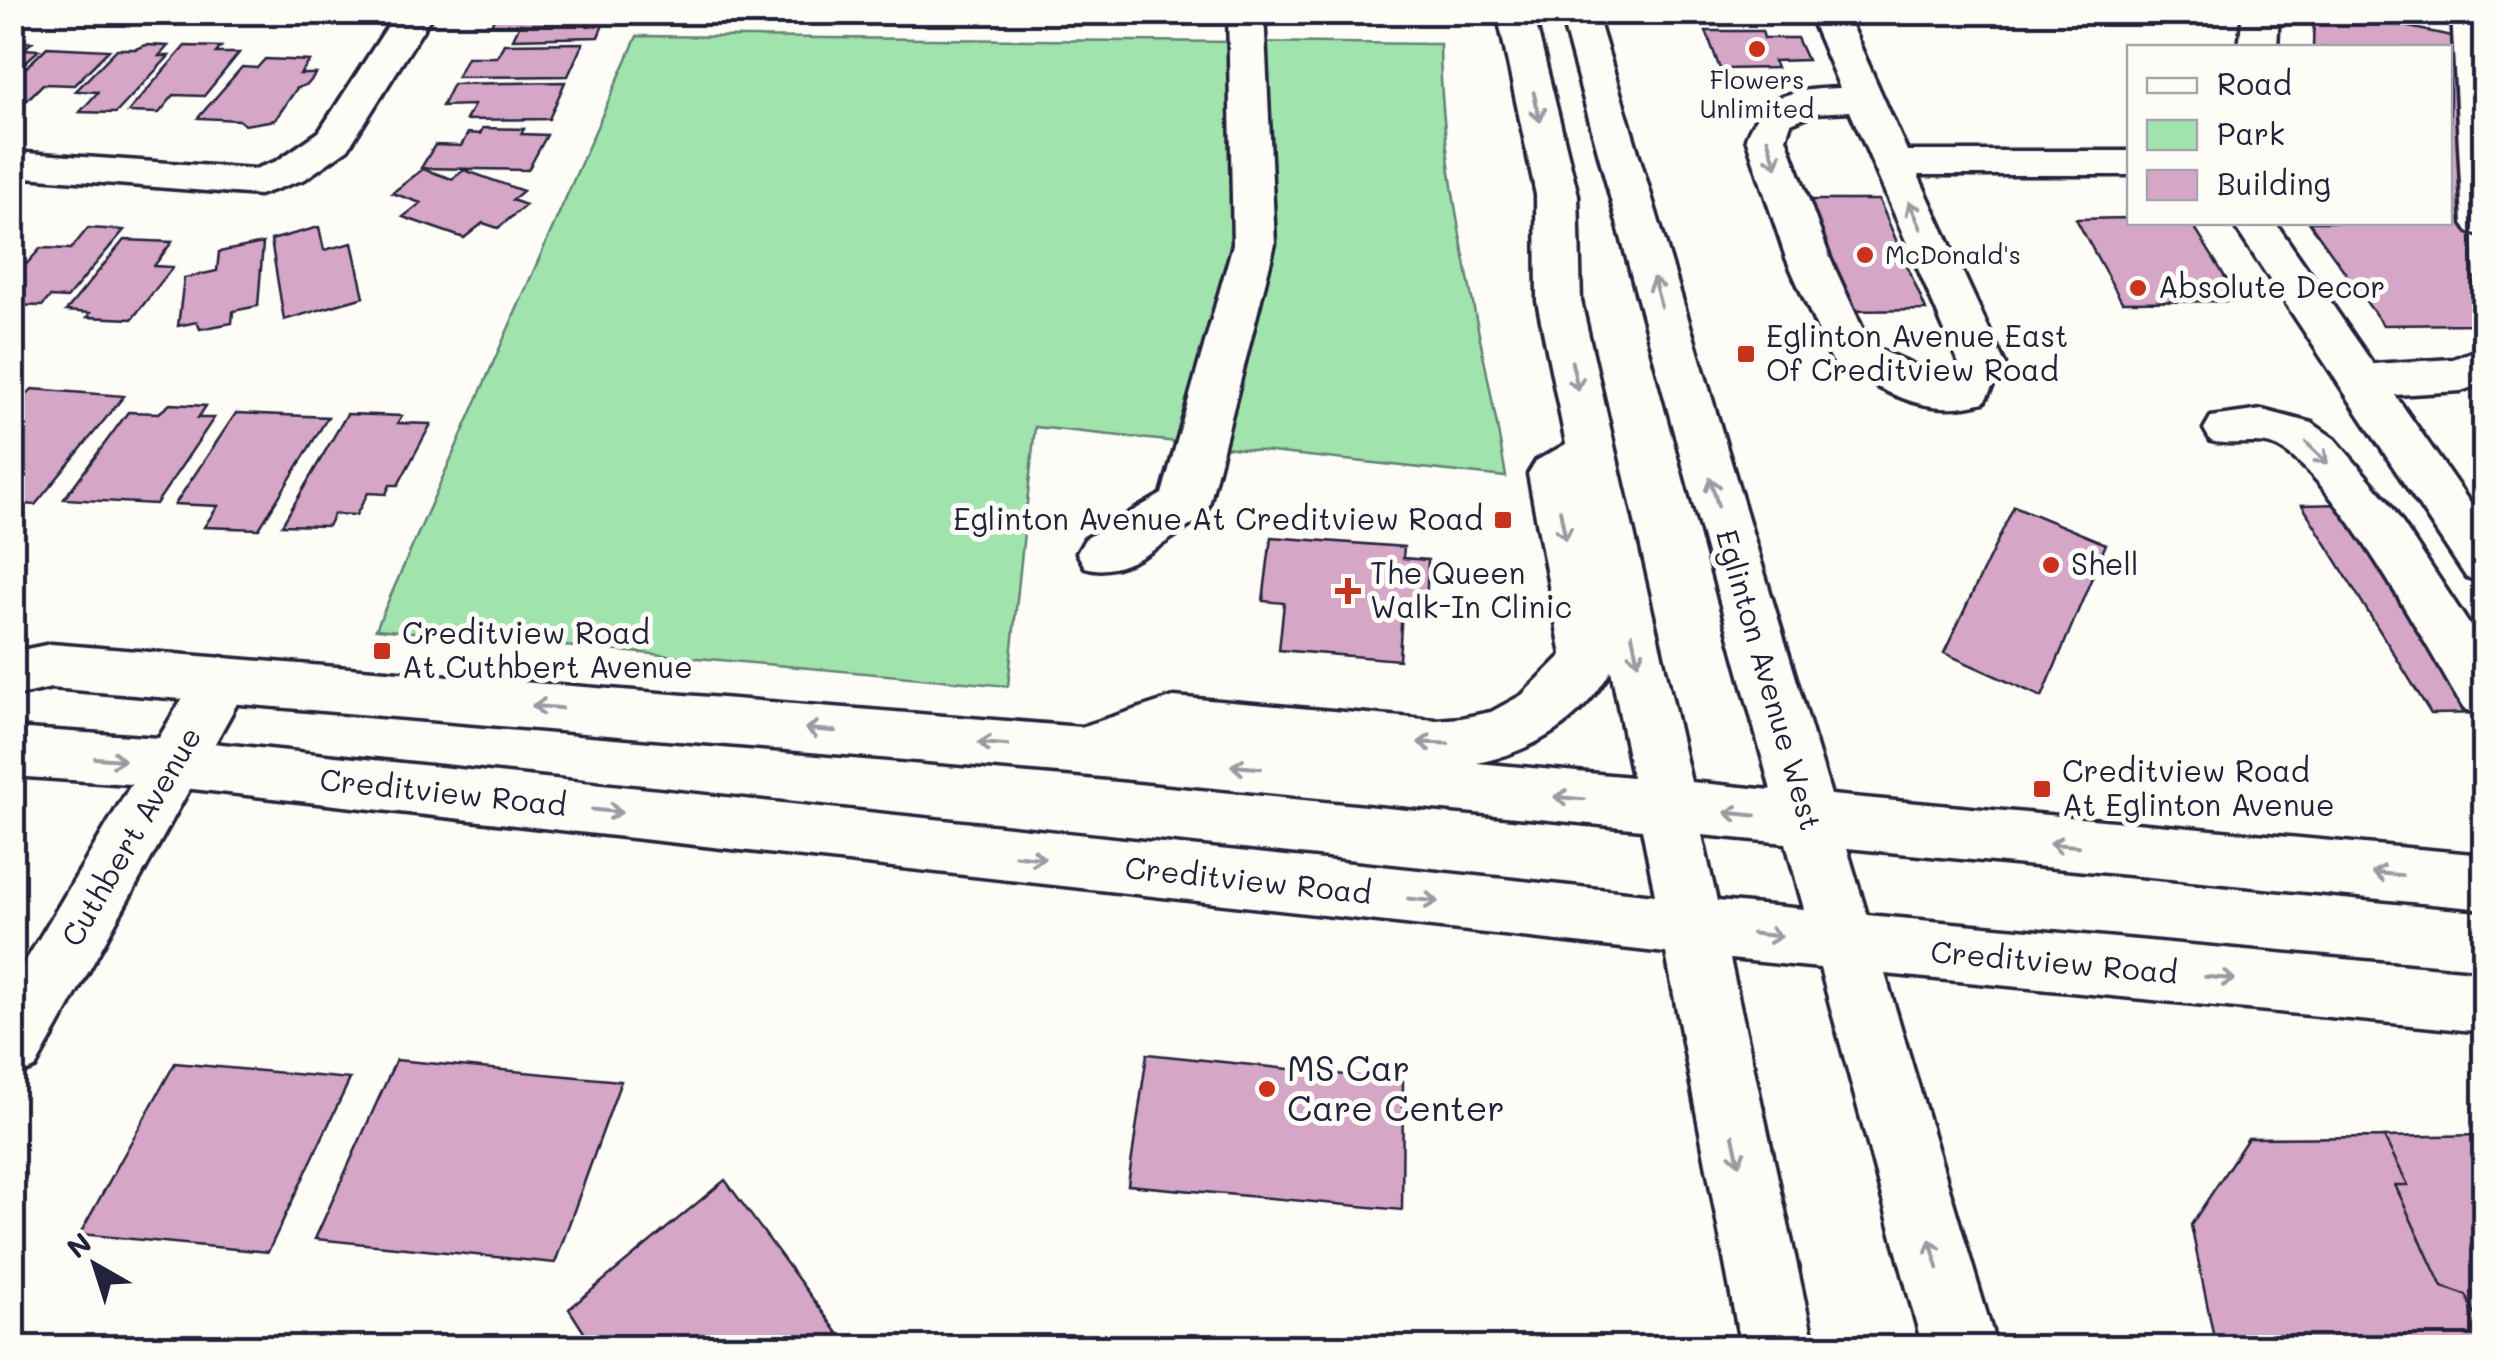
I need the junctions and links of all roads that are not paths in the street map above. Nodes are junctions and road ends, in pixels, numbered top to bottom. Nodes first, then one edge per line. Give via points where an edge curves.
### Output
1 (416, 12) edge
2 (1246, 12) edge
3 (1515, 12) edge
4 (1578, 12) edge
5 (1826, 12) edge
6 (2261, 12) edge
7 (2462, 14) edge
8 (2258, 45) edge
9 (1864, 99) junction
10 (2127, 162) edge
11 (1892, 163) junction
12 (12, 164) edge
13 (2484, 223) edge
14 (2255, 225) edge
15 (2484, 363) edge
16 (2361, 381) junction
17 (2228, 429) dead end
18 (1592, 451) junction
19 (1103, 553) dead end
20 (2484, 563) edge
21 (12, 675) edge
22 (222, 680) junction
23 (2484, 694) edge
24 (1070, 750) junction
25 (12, 752) edge
26 (174, 763) junction
27 (1666, 807) junction
28 (1808, 821) junction
29 (2484, 882) edge
30 (1690, 928) junction
31 (1844, 942) junction
32 (2484, 1002) edge
33 (12, 1046) edge
34 (1778, 1348) edge
35 (1960, 1348) edge

1 - 12 main road via 334,140 291,170 259,182
2 - 19 main road via 1254,244 1184,505
3 -> 18 main road via 1556,195 1559,301
28 -> 4 main road, Eglinton Avenue West
5 - 9 main road
6 - 8 main road
7 - 13 main road
9 - 11 main road
9 -> 11 main road via 1794,106 1774,116 1766,138 1808,258 1852,355 1933,393 1967,390 1982,364
10 - 11 main road
14 - 16 main road
15 - 16 main road via 2461,374
16 - 20 main road
17 -> 23 main road via 2279,428 2300,437 2346,481
18 -> 24 main road via 1553,474 1590,660 1572,685 1522,726 1476,742 1436,744 1174,720
18 -> 27 main road
21 - 22 main road via 51,666
24 -> 22 main road
22 - 26 main road, Cuthbert Avenue
27 -> 24 main road
25 -> 26 main road, Creditview Road
26 -> 30 main road, Creditview Road
26 - 33 main road, Cuthbert Avenue
28 -> 27 main road
27 - 30 main road
29 -> 28 main road
28 - 31 main road, Eglinton Avenue West
30 -> 31 main road, Creditview Road
30 -> 34 main road
31 -> 32 main road, Creditview Road
35 -> 31 main road, Eglinton Avenue West

